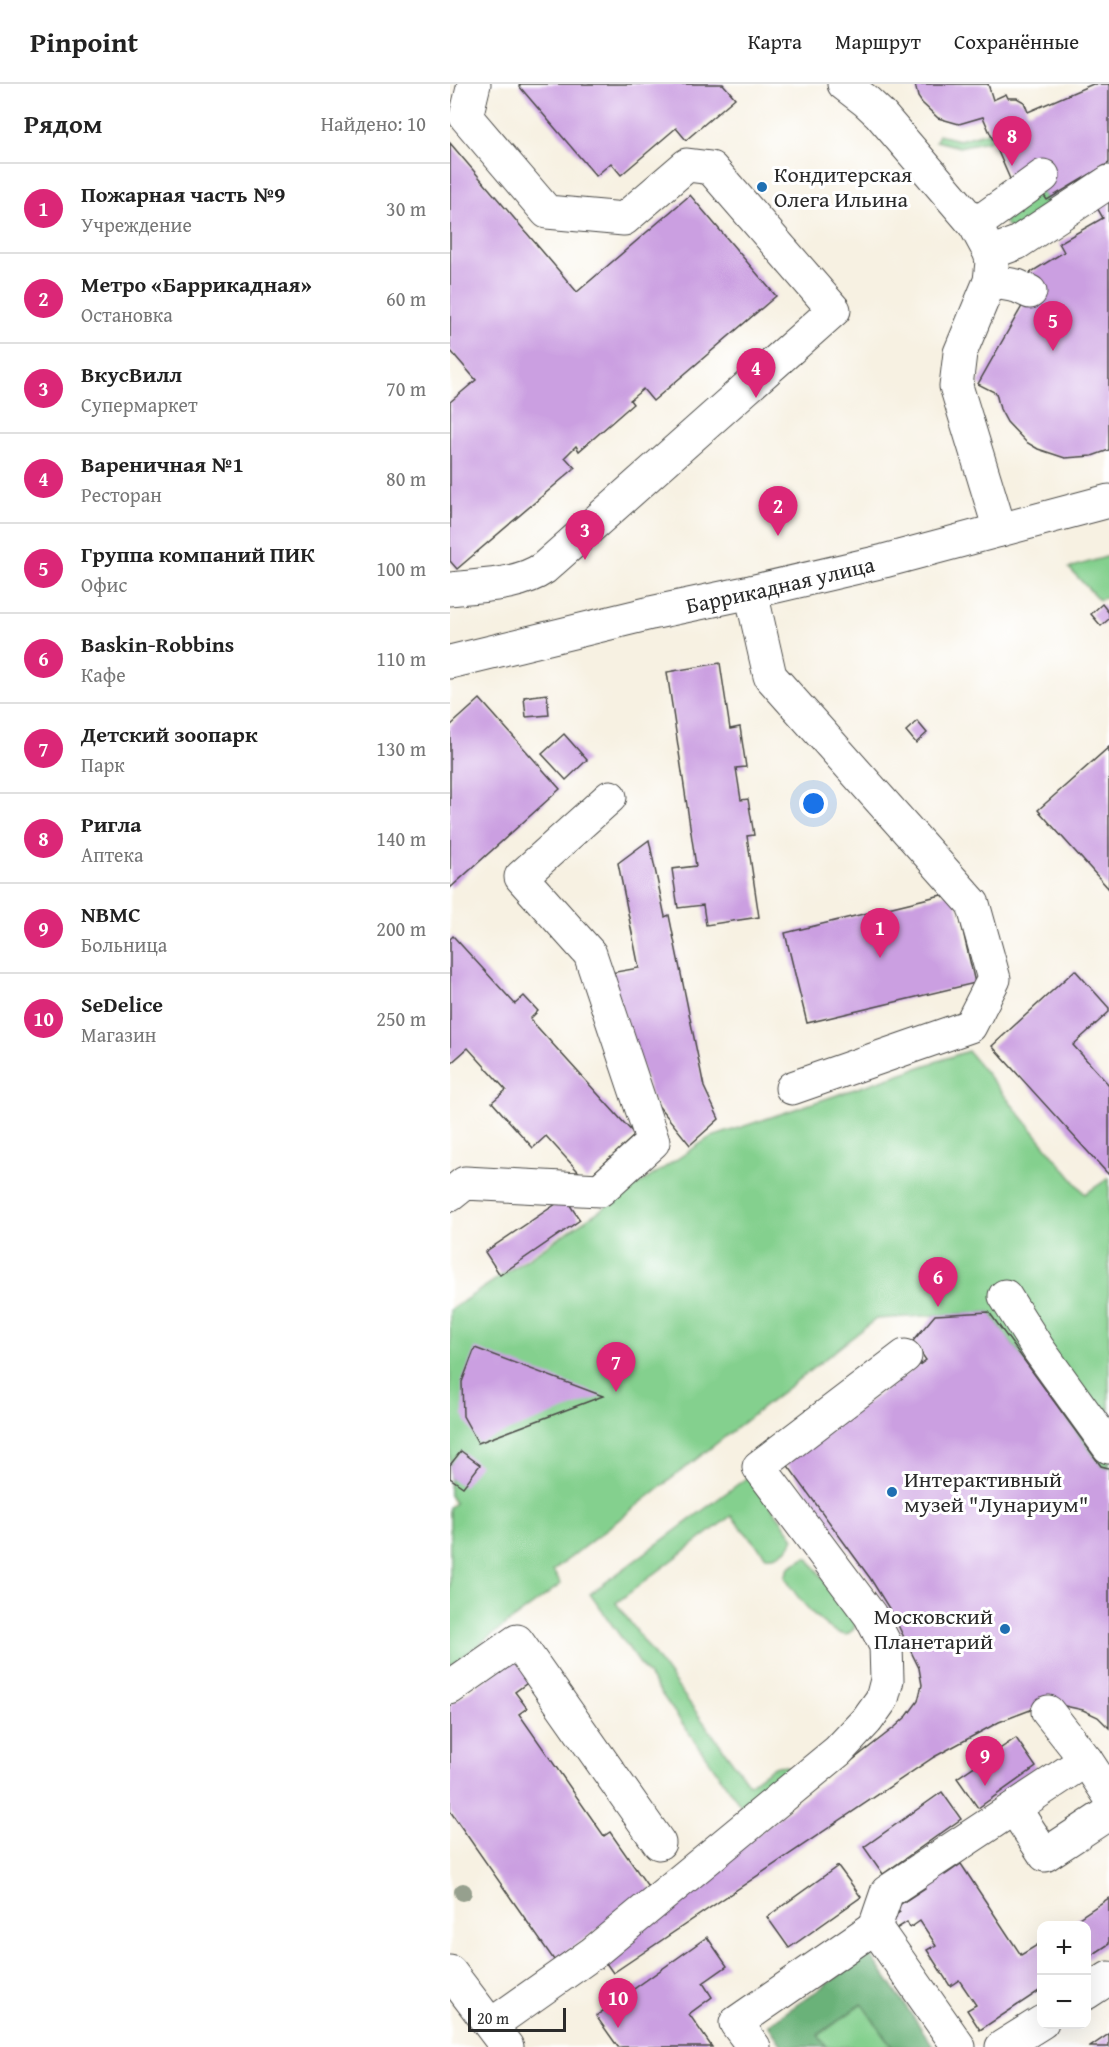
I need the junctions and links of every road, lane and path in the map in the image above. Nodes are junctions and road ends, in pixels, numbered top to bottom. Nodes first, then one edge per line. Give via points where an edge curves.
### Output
1 (474, 84) edge
2 (844, 84) edge
3 (1043, 176) dead end
4 (1109, 182) edge
5 (985, 253) junction
6 (1030, 292) dead end
7 (1109, 501) edge
8 (1000, 530) junction
9 (450, 589) edge
10 (751, 592) junction
11 (450, 662) edge
12 (610, 797) dead end
13 (792, 1088) dead end
14 (450, 1195) edge
15 (1005, 1296) dead end
16 (905, 1356) dead end
17 (1109, 1448) edge
18 (450, 1688) edge
19 (1048, 1712) dead end
20 (1086, 1760) junction
21 (1109, 1795) edge
22 (1014, 1808) junction
23 (1109, 1813) edge
24 (659, 1843) dead end
25 (876, 1927) junction
26 (450, 1972) edge
27 (1109, 1978) edge
28 (1091, 1990) edge
29 (1037, 2025) edge
30 (499, 2036) edge
31 (754, 2047) edge
32 (959, 2047) edge
33 (1002, 2047) edge

1 - 9 main road via 466,117 547,212 624,219 687,165 711,168 834,310 544,568 518,580
2 - 5 main road via 880,114
3 - 5 main road
4 - 5 main road via 1017,243
5 - 6 main road via 1017,286
5 - 8 main road via 977,312 960,352 956,386
7 - 8 main road, Баррикадная улица
8 - 10 main road, Баррикадная улица
10 - 11 main road, Баррикадная улица
10 - 13 main road via 770,676 973,904 994,979 970,1026
12 - 14 main road via 521,877 590,954 653,1142 600,1190 465,1183
15 - 17 main road
16 - 30 main road via 759,1467 870,1616 886,1646 887,1680 882,1699 838,1751 592,1953
18 - 24 main road via 518,1641
19 - 20 main road
20 - 21 main road
20 - 22 main road
22 - 23 main road via 1045,1855
22 - 25 main road via 886,1892
25 - 31 main road via 736,2023
25 - 32 main road
26 - 30 main road
27 - 28 main road
29 - 33 main road

